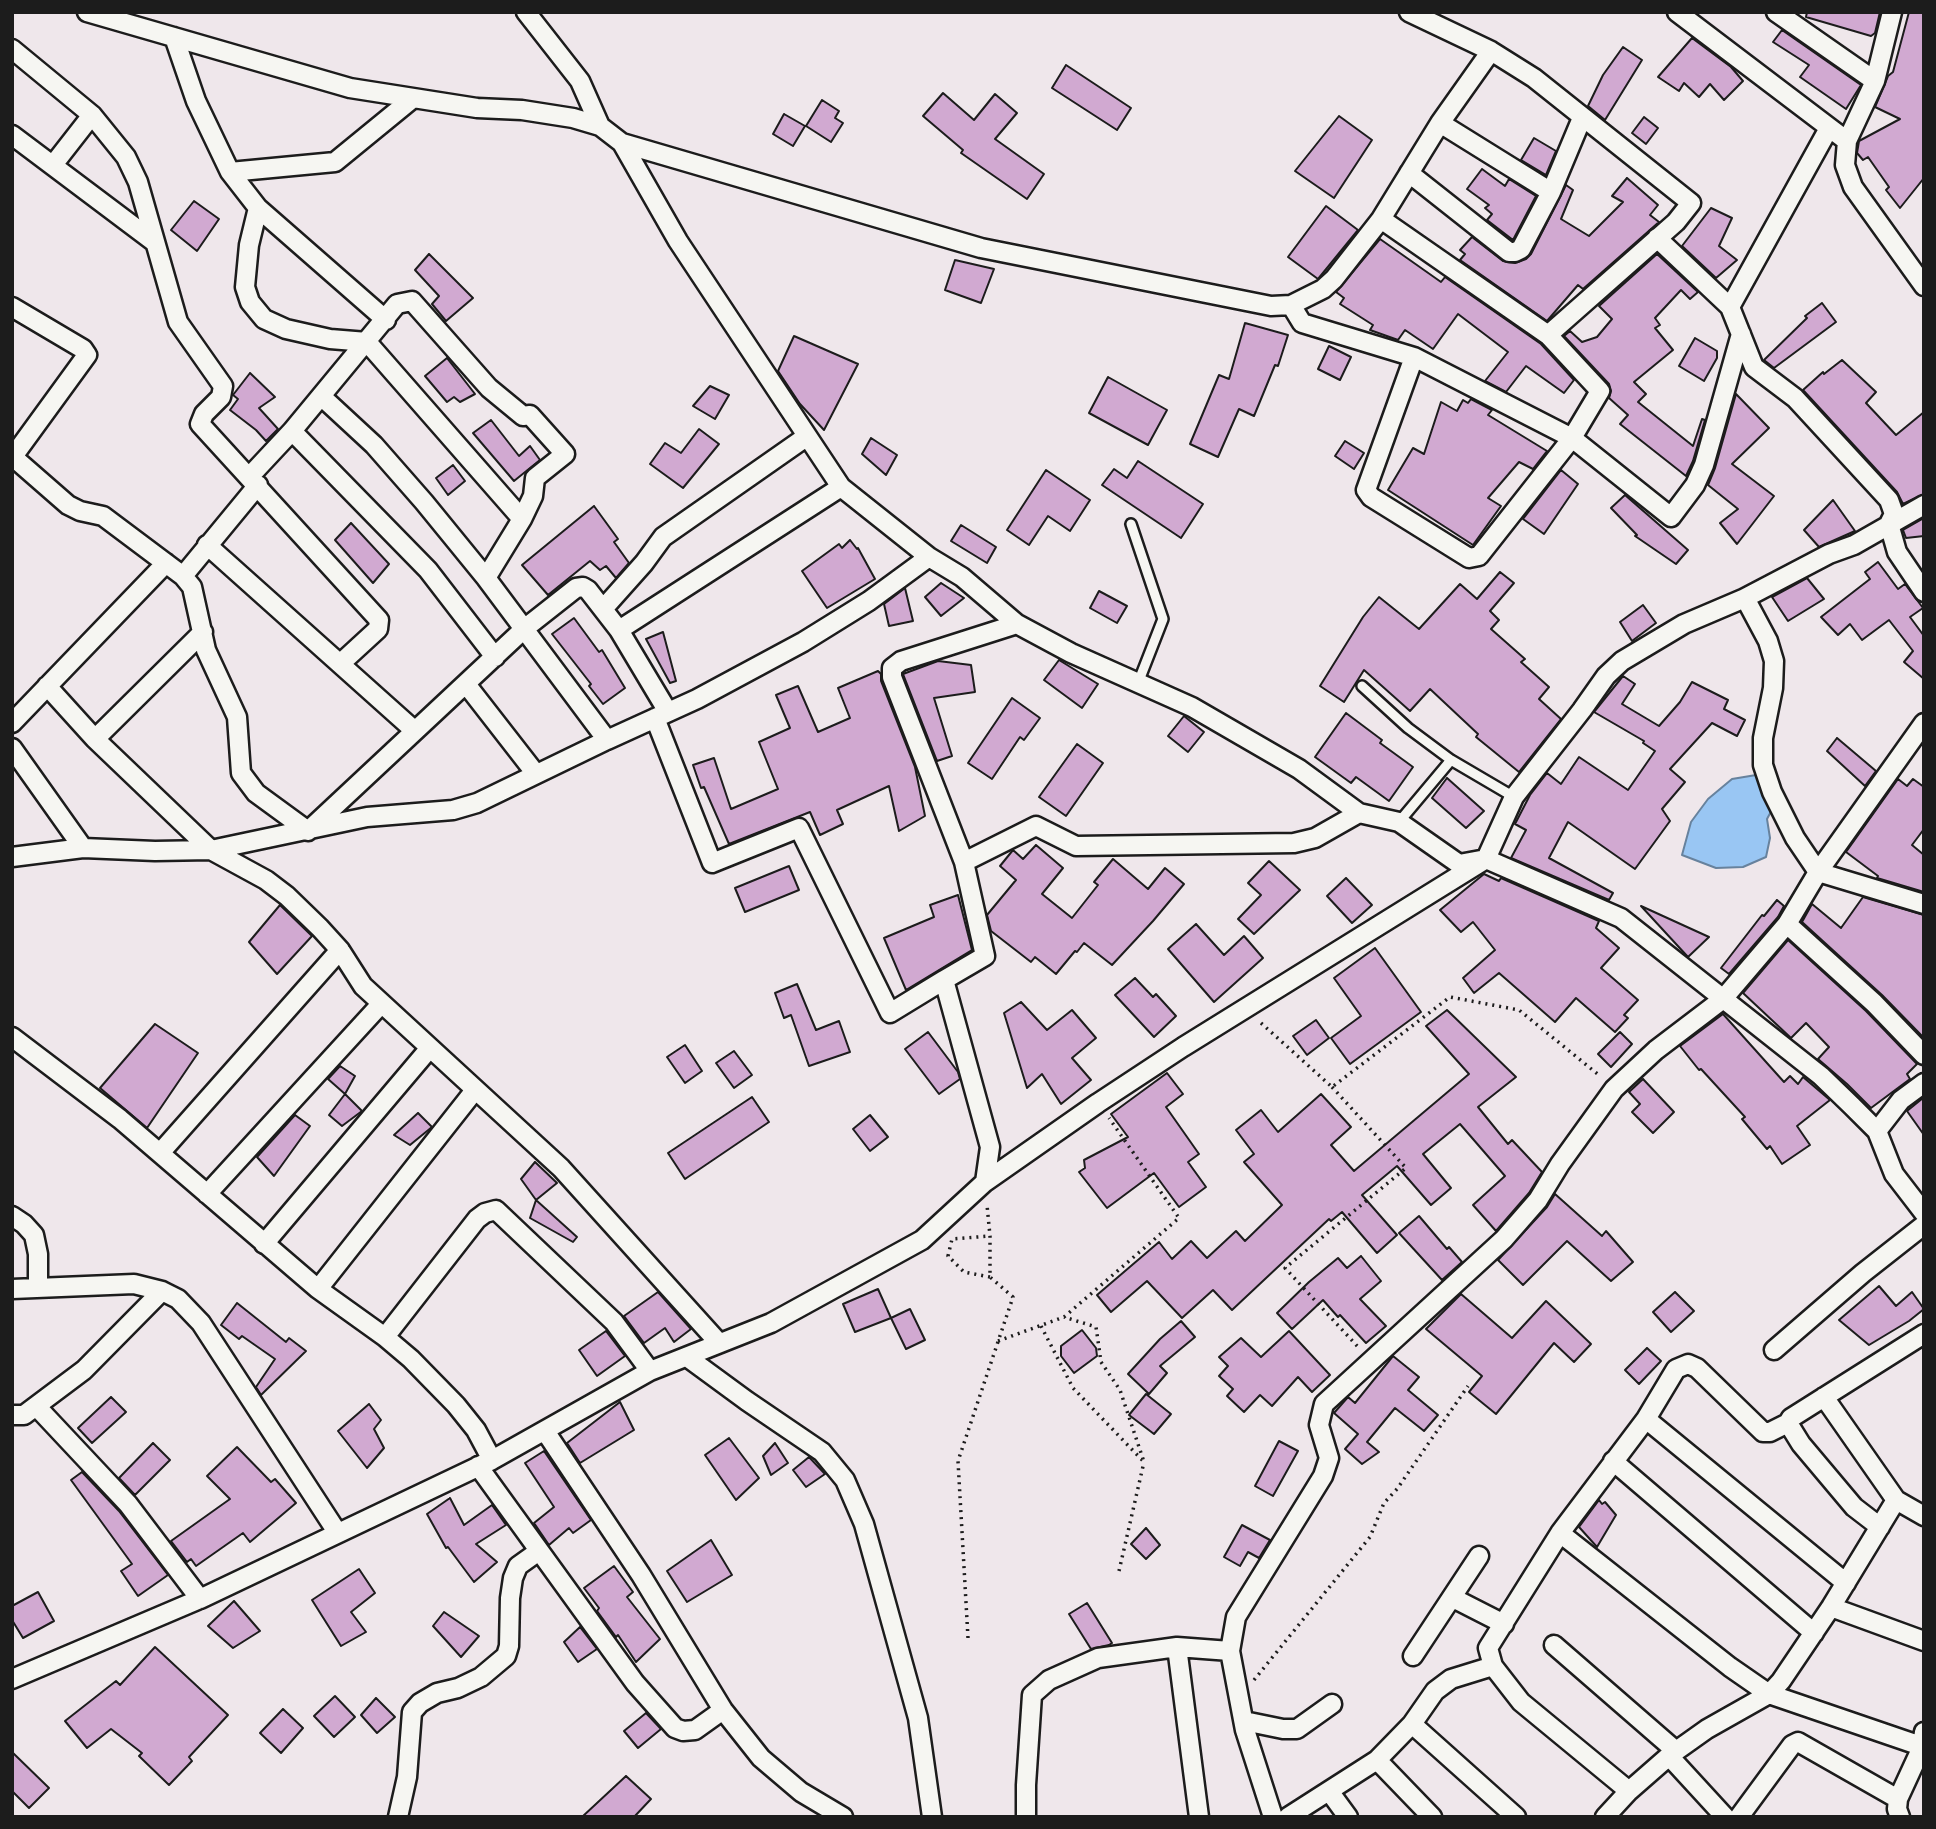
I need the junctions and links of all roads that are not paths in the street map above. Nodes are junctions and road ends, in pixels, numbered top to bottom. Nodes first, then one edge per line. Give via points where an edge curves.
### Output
1 (87, 12) edge
2 (526, 12) edge
3 (1409, 12) edge
4 (1677, 12) edge
5 (1776, 12) edge
6 (1892, 12) edge
7 (174, 37) junction
8 (12, 49) edge
9 (1492, 51) junction
10 (1875, 81) junction
11 (412, 99) junction
12 (92, 116) junction
13 (1582, 118) junction
14 (1440, 123) junction
15 (600, 126) junction
16 (1829, 128) junction
17 (12, 135) edge
18 (1847, 141) junction
19 (622, 143) junction
20 (53, 165) junction
21 (230, 172) junction
22 (1409, 173) junction
23 (1551, 191) junction
24 (258, 208) junction
25 (1381, 219) junction
26 (1657, 238) junction
27 (153, 241) junction
28 (1924, 286) edge
29 (1291, 305) junction
30 (12, 307) edge
31 (1730, 307) junction
32 (386, 320) junction
33 (1741, 334) junction
34 (1548, 335) junction
35 (367, 342) junction
36 (1414, 357) junction
37 (321, 396) junction
38 (292, 431) junction
39 (806, 437) junction
40 (1572, 438) junction
41 (12, 457) edge
42 (254, 480) junction
43 (841, 487) junction
44 (1924, 505) edge
45 (522, 519) junction
46 (1131, 524) dead end
47 (1889, 524) junction
48 (207, 545) junction
49 (929, 557) junction
50 (166, 563) junction
51 (183, 576) junction
52 (486, 578) junction
53 (1924, 592) edge
54 (1745, 598) junction
55 (603, 609) junction
56 (1017, 624) junction
57 (524, 629) junction
58 (619, 630) junction
59 (203, 632) junction
60 (495, 657) junction
61 (341, 663) junction
62 (1138, 683) junction
63 (466, 684) junction
64 (47, 686) junction
65 (1362, 686) dead end
66 (662, 715) junction
67 (12, 723) edge
68 (1924, 723) edge
69 (415, 731) junction
70 (95, 739) junction
71 (607, 740) junction
72 (12, 748) edge
73 (1451, 760) junction
74 (537, 774) junction
75 (1514, 797) junction
76 (1359, 813) junction
77 (1399, 822) junction
78 (308, 831) junction
79 (83, 848) junction
80 (211, 850) junction
81 (12, 858) edge
82 (1486, 859) junction
83 (964, 862) junction
84 (1818, 872) junction
85 (1924, 904) edge
86 (1787, 924) junction
87 (340, 950) junction
88 (944, 980) junction
89 (1723, 999) junction
90 (381, 1004) junction
91 (12, 1037) edge
92 (429, 1049) junction
93 (1924, 1055) edge
94 (1924, 1083) edge
95 (475, 1090) junction
96 (1877, 1131) junction
97 (160, 1153) junction
98 (985, 1182) junction
99 (207, 1194) junction
100 (1924, 1213) edge
101 (12, 1216) edge
102 (1924, 1225) edge
103 (264, 1244) junction
104 (38, 1288) junction
105 (12, 1289) edge
106 (318, 1289) junction
107 (162, 1291) junction
108 (385, 1337) junction
109 (1921, 1341) edge
110 (719, 1343) junction
111 (1774, 1350) dead end
112 (687, 1357) junction
113 (650, 1371) junction
114 (1824, 1396) junction
115 (37, 1407) junction
116 (12, 1415) edge
117 (1646, 1419) junction
118 (1788, 1423) junction
119 (545, 1431) junction
120 (1613, 1461) junction
121 (485, 1463) junction
122 (1896, 1500) junction
123 (1924, 1516) edge
124 (1880, 1527) junction
125 (337, 1532) junction
126 (1560, 1533) junction
127 (539, 1551) junction
128 (1479, 1556) dead end
129 (1846, 1583) junction
130 (1453, 1598) junction
131 (200, 1599) junction
132 (1831, 1607) junction
133 (1504, 1624) junction
134 (1814, 1633) junction
135 (1924, 1641) edge
136 (1554, 1645) dead end
137 (1177, 1647) junction
138 (1230, 1651) junction
139 (1413, 1656) dead end
140 (1493, 1666) junction
141 (12, 1679) edge
142 (1769, 1694) junction
143 (1332, 1704) dead end
144 (723, 1710) junction
145 (1244, 1721) junction
146 (1412, 1724) junction
147 (1923, 1742) edge
148 (1673, 1753) junction
149 (1377, 1760) junction
150 (1329, 1791) junction
151 (1629, 1791) junction
152 (1899, 1808) edge
153 (398, 1817) edge
154 (843, 1817) edge
155 (932, 1817) edge
156 (1026, 1817) edge
157 (1199, 1817) edge
158 (1273, 1817) edge
159 (1288, 1817) edge
160 (1348, 1817) edge
161 (1432, 1817) edge
162 (1516, 1817) edge
163 (1605, 1817) edge
164 (1725, 1817) edge
165 (1739, 1817) edge

1 - 7 street
2 - 15 street via 580,81
3 - 9 street
4 - 16 street
5 - 10 street
6 - 10 street
7 - 11 street via 350,88
7 - 21 street via 196,101
8 - 12 street
9 - 13 street
9 - 14 street
10 - 18 street
11 - 15 street via 522,110
11 - 21 street via 335,162
12 - 20 street
12 - 27 street via 126,157 138,182
13 - 23 street
13 - 26 street via 1691,203
14 - 22 street
14 - 23 street
15 - 19 street
16 - 18 street
16 - 31 street
17 - 20 street
18 - 28 street via 1845,165 1853,187
19 - 29 street via 981,248 1271,306
19 - 39 street via 678,241
20 - 27 street
21 - 24 street
22 - 23 street via 1509,252 1521,249
22 - 25 street
24 - 32 street
24 - 35 street via 245,287 250,302 264,319 286,329
25 - 29 street via 1334,279
25 - 34 street
26 - 31 street
26 - 34 street
27 - 42 street via 178,322 223,386 221,397 200,424
29 - 36 street via 1302,323
30 - 41 street via 87,355
31 - 33 street
32 - 35 street
32 - 45 street via 397,304 412,301 489,388 523,416 530,415 565,454 535,478 533,496
33 - 40 street via 1704,466 1671,517
33 - 47 street via 1754,367 1795,398 1889,500 1894,514
34 - 40 street via 1600,391
35 - 37 street
35 - 45 street
36 - 40 street
36 - 40 street via 1366,490 1469,558 1479,556
37 - 38 street
37 - 52 street via 374,445
38 - 42 street
38 - 60 street via 428,570
39 - 43 street
39 - 55 street via 663,537
41 - 50 street via 68,505 103,516
42 - 48 street
42 - 61 street via 379,620 378,629
43 - 49 street
43 - 58 street
44 - 47 street
45 - 52 street
46 - 62 lane via 1163,619
47 - 53 street via 1897,552
47 - 54 street
48 - 51 street
48 - 61 street
49 - 56 street via 962,577
49 - 66 street via 803,642
50 - 51 street
50 - 64 street
51 - 59 street via 192,587
52 - 57 street
54 - 75 street via 1684,624 1622,660
54 - 84 street via 1774,661 1763,765 1795,838
55 - 57 street via 583,587
55 - 58 street
56 - 62 street
56 - 83 street via 901,661 892,668
57 - 60 street
57 - 71 street
58 - 66 street
59 - 70 street
59 - 78 street via 206,650 237,717 241,773 256,793
60 - 63 street
61 - 69 street
62 - 76 street via 1192,707 1299,769
63 - 69 street
63 - 74 street
64 - 67 street
64 - 70 street
65 - 73 lane
66 - 71 street
66 - 88 street via 712,863 799,828 890,1013
68 - 84 street
69 - 78 street
70 - 80 street
71 - 74 street
72 - 79 street
73 - 75 lane
73 - 77 lane
74 - 78 street via 453,810 367,817
75 - 82 street
76 - 77 street
76 - 83 street via 1303,842 1076,846 1036,826
77 - 82 street via 1459,864
78 - 80 street
79 - 80 street
79 - 81 street
80 - 87 street via 287,896
82 - 89 street via 1621,918
82 - 98 street via 1245,1008
83 - 88 street via 985,956
84 - 85 street
84 - 86 street
86 - 89 street
86 - 93 street
87 - 90 street
87 - 97 street
88 - 98 street via 990,1147
89 - 96 street via 1821,1076
89 - 138 street via 1614,1089 1538,1200 1504,1239 1324,1404 1319,1425 1329,1458 1324,1476 1236,1617
90 - 92 street
90 - 99 street
91 - 97 street
92 - 95 street
92 - 103 street
94 - 96 street via 1901,1100
95 - 106 street
95 - 110 street via 561,1168
96 - 100 street via 1894,1174
97 - 99 street
98 - 110 street via 922,1240 782,1317
99 - 103 street
101 - 104 street via 34,1235
102 - 111 street
103 - 106 street
104 - 105 street
104 - 107 street via 134,1284
106 - 108 street
107 - 115 street via 83,1370
107 - 125 street via 201,1323
108 - 113 street via 477,1219 495,1210 614,1322
108 - 121 street via 476,1430
109 - 114 street
110 - 112 street
112 - 113 street
112 - 155 street via 822,1452 845,1480 864,1524 918,1717
113 - 119 street
114 - 118 street
114 - 122 street
115 - 116 street via 24,1415
115 - 131 street via 128,1504
117 - 118 street via 1675,1369 1689,1364 1763,1432
117 - 120 street
117 - 129 street
118 - 124 street via 1854,1507
119 - 121 street
119 - 144 street
120 - 126 street
120 - 134 street
121 - 125 street
121 - 127 street
122 - 123 street
122 - 124 street
124 - 129 street
125 - 131 street
126 - 133 street
126 - 142 street
127 - 144 street via 635,1683 675,1728 695,1731
127 - 153 street via 518,1566 513,1578 506,1656 481,1677 437,1693 412,1712 407,1777
128 - 130 street
129 - 132 street
130 - 133 street
130 - 139 street
131 - 141 street
132 - 134 street
132 - 135 street
133 - 140 street via 1488,1648
134 - 142 street
136 - 148 street
137 - 138 street
137 - 156 street via 1098,1658 1049,1679 1032,1695
137 - 157 street
138 - 145 street
140 - 146 street via 1451,1679 1435,1691
140 - 151 street via 1521,1702
142 - 147 street
142 - 148 street
143 - 145 street via 1297,1729
144 - 154 street via 761,1758 801,1792
145 - 158 street
146 - 149 street
146 - 162 street
147 - 152 street
148 - 151 street
148 - 164 street
149 - 150 street
149 - 161 street
150 - 159 street
150 - 160 street
151 - 163 street
152 - 165 street via 1798,1742 1791,1745

